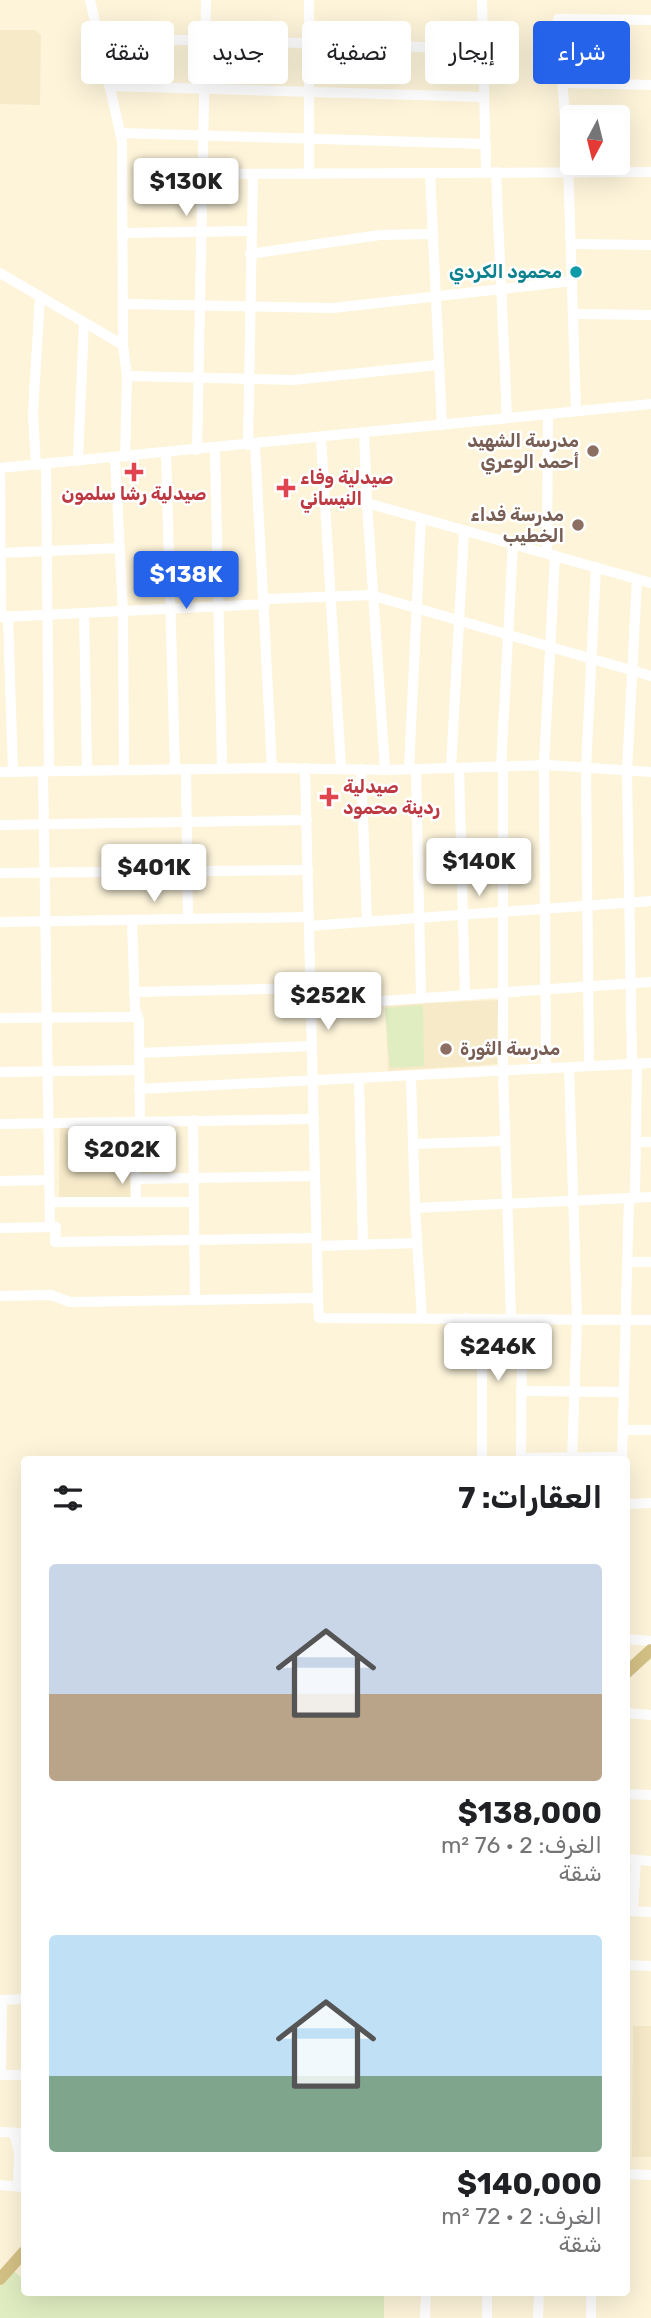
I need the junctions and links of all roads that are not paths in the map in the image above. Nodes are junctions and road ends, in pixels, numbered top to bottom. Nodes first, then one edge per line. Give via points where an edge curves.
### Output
1 (90, 0) edge
2 (206, 0) edge
3 (309, 0) edge
4 (482, 0) edge
5 (651, 20) edge
6 (95, 21) edge
7 (205, 21) edge
8 (309, 21) edge
9 (482, 21) edge
10 (558, 21) edge
11 (204, 84) edge
12 (310, 84) edge
13 (484, 84) edge
14 (563, 84) edge
15 (607, 84) edge
16 (651, 85) edge
17 (110, 86) joint
18 (204, 89) junction
19 (310, 92) junction
20 (484, 97) junction
21 (565, 105) edge
22 (120, 133) junction
23 (203, 136) junction
24 (309, 139) junction
25 (486, 144) junction
26 (560, 170) edge
27 (630, 171) edge
28 (491, 172) junction
29 (651, 172) edge
30 (430, 173) junction
31 (204, 174) junction
32 (253, 174) junction
33 (309, 174) junction
34 (569, 175) edge
35 (251, 231) junction
36 (122, 233) junction
37 (202, 233) junction
38 (432, 234) junction
39 (571, 244) junction
40 (651, 245) edge
41 (250, 254) junction
42 (0, 273) edge
43 (572, 281) junction
44 (501, 289) junction
45 (40, 296) junction
46 (435, 296) junction
47 (123, 304) junction
48 (201, 304) junction
49 (248, 306) junction
50 (573, 314) junction
51 (651, 315) edge
52 (84, 322) junction
53 (123, 345) junction
54 (438, 365) junction
55 (127, 376) junction
56 (199, 378) junction
57 (248, 379) junction
58 (651, 404) edge
59 (576, 411) junction
60 (548, 414) junction
61 (507, 418) junction
62 (442, 425) junction
63 (364, 433) junction
64 (321, 438) junction
65 (251, 445) junction
66 (215, 449) junction
67 (197, 450) junction
68 (166, 453) junction
69 (120, 457) junction
70 (78, 461) junction
71 (41, 464) junction
72 (0, 468) edge
73 (0, 475) edge
74 (368, 503) junction
75 (421, 518) junction
76 (464, 531) junction
77 (513, 544) junction
78 (120, 548) junction
79 (47, 551) junction
80 (0, 553) edge
81 (551, 554) junction
82 (596, 567) junction
83 (637, 580) junction
84 (651, 583) edge
85 (371, 595) junction
86 (329, 596) junction
87 (264, 604) junction
88 (219, 606) junction
89 (416, 608) junction
90 (170, 609) junction
91 (123, 611) junction
92 (84, 613) junction
93 (47, 614) junction
94 (8, 616) junction
95 (461, 621) junction
96 (509, 635) junction
97 (550, 647) junction
98 (591, 659) junction
99 (633, 671) junction
100 (651, 676) edge
101 (544, 765) junction
102 (502, 766) junction
103 (222, 768) junction
104 (272, 768) junction
105 (305, 768) junction
106 (341, 768) junction
107 (455, 768) junction
108 (586, 768) junction
109 (180, 769) junction
110 (361, 769) junction
111 (412, 769) junction
112 (124, 770) junction
113 (385, 770) junction
114 (46, 771) junction
115 (87, 771) junction
116 (627, 771) junction
117 (0, 772) edge
118 (13, 772) junction
119 (651, 772) edge
120 (307, 820) junction
121 (187, 823) junction
122 (0, 825) edge
123 (44, 825) junction
124 (308, 870) junction
125 (187, 871) junction
126 (44, 872) junction
127 (0, 873) edge
128 (651, 901) edge
129 (631, 903) junction
130 (587, 906) junction
131 (545, 909) junction
132 (503, 912) junction
133 (462, 915) junction
134 (419, 918) junction
135 (188, 919) junction
136 (132, 921) junction
137 (309, 921) junction
138 (367, 921) junction
139 (0, 922) edge
140 (45, 922) junction
141 (651, 982) edge
142 (631, 983) junction
143 (588, 986) junction
144 (311, 988) junction
145 (546, 989) junction
146 (134, 992) junction
147 (503, 992) junction
148 (465, 995) junction
149 (421, 998) junction
150 (312, 1006) junction
151 (138, 1017) junction
152 (0, 1018) edge
153 (47, 1018) junction
154 (312, 1046) junction
155 (139, 1053) junction
156 (651, 1063) edge
157 (634, 1064) junction
158 (589, 1066) junction
159 (569, 1068) junction
160 (546, 1069) junction
161 (139, 1070) junction
162 (48, 1071) junction
163 (503, 1071) junction
164 (0, 1072) edge
165 (411, 1076) junction
166 (359, 1079) junction
167 (313, 1082) junction
168 (139, 1089) junction
169 (314, 1119) junction
170 (193, 1121) junction
171 (49, 1123) junction
172 (137, 1123) junction
173 (0, 1124) edge
174 (505, 1141) junction
175 (636, 1142) junction
176 (651, 1142) edge
177 (413, 1144) junction
178 (315, 1176) junction
179 (194, 1178) junction
180 (135, 1179) junction
181 (49, 1180) junction
182 (0, 1181) edge
183 (651, 1197) edge
184 (632, 1198) junction
185 (574, 1201) junction
186 (50, 1202) junction
187 (136, 1202) junction
188 (194, 1202) junction
189 (508, 1204) junction
190 (415, 1208) junction
191 (50, 1227) junction
192 (0, 1228) edge
193 (194, 1240) junction
194 (316, 1242) junction
195 (417, 1243) junction
196 (363, 1245) junction
197 (629, 1262) junction
198 (651, 1262) edge
199 (0, 1296) edge
200 (318, 1298) junction
201 (195, 1300) junction
202 (422, 1318) junction
203 (466, 1318) junction
204 (517, 1319) junction
205 (577, 1320) junction
206 (626, 1320) junction
207 (651, 1320) edge
208 (522, 1391) junction
209 (574, 1392) junction
210 (624, 1392) junction
211 (624, 1430) junction
212 (651, 1430) edge
213 (482, 1456) edge
214 (520, 1456) edge
215 (572, 1456) edge
216 (622, 1456) edge
217 (651, 1503) edge
218 (630, 1504) edge
219 (630, 1639) edge
220 (651, 1641) edge
221 (651, 1650) edge
222 (630, 1669) edge
223 (630, 1713) edge
224 (651, 1716) edge
225 (630, 1794) edge
226 (651, 1795) edge
227 (631, 1860) edge
228 (651, 1861) edge
229 (630, 1911) edge
230 (651, 1912) edge
231 (630, 1965) edge
232 (651, 1966) edge
233 (1, 2000) edge
234 (21, 2000) edge
235 (0, 2075) edge
236 (21, 2075) edge
237 (0, 2132) edge
238 (19, 2133) edge
239 (630, 2174) edge
240 (651, 2175) edge
241 (0, 2185) edge
242 (21, 2187) edge
243 (21, 2255) edge
244 (0, 2279) edge
245 (426, 2296) edge
246 (487, 2296) edge
247 (539, 2296) edge
248 (591, 2296) edge
249 (425, 2318) edge
250 (487, 2318) edge
251 (538, 2318) edge
252 (591, 2318) edge

1 - 6 street
2 - 7 street
3 - 8 street
4 - 9 street
5 - 10 street
11 - 18 street
12 - 19 street
13 - 20 street
14 - 21 street
15 - 16 street
17 - 18 street
17 - 22 street
18 - 19 street
18 - 23 street
19 - 20 street
19 - 24 street
20 - 25 street
22 - 23 street
22 - 36 street
23 - 24 street
23 - 31 street
24 - 25 street
24 - 33 street
25 - 28 street
26 - 28 street
27 - 29 street
28 - 30 street
28 - 44 street
30 - 33 street
30 - 38 street
31 - 32 street
31 - 37 street
32 - 33 street
32 - 35 street
34 - 39 street
35 - 37 street
35 - 41 street
36 - 37 street
36 - 47 street
37 - 48 street
38 - 41 street via 380,235
38 - 46 street
39 - 40 street
39 - 43 street
41 - 49 street
42 - 45 street
43 - 44 street
43 - 50 street
44 - 46 street
44 - 61 street
45 - 52 street
45 - 71 street via 33,413
46 - 49 street via 333,308
46 - 54 street
47 - 48 street
47 - 53 street
48 - 49 street
48 - 56 street
49 - 57 street
50 - 51 street
50 - 59 street
52 - 53 street
52 - 70 street
53 - 55 street
54 - 57 street via 293,380
54 - 62 street
55 - 56 street
55 - 69 street
56 - 57 street
56 - 67 street
57 - 65 street
58 - 59 street
59 - 60 street
60 - 61 street
60 - 81 street
61 - 62 street
62 - 63 street
63 - 64 street
63 - 74 street
64 - 65 street
64 - 86 street
65 - 66 street
65 - 87 street
66 - 67 street
66 - 88 street
67 - 68 street
68 - 69 street
68 - 90 street
69 - 70 street
69 - 78 street
70 - 71 street
71 - 72 street
71 - 79 street
73 - 80 street
74 - 75 street
74 - 85 street
75 - 76 street
75 - 89 street
76 - 77 street
76 - 95 street
77 - 81 street
77 - 96 street
78 - 79 street
78 - 91 street
79 - 80 street
79 - 93 street
80 - 94 street via 1,617
81 - 82 street
81 - 97 street
82 - 83 street
82 - 98 street
83 - 84 street
83 - 99 street
85 - 86 street
85 - 89 street
85 - 113 street
86 - 87 street via 268,599
86 - 106 street
87 - 88 street
87 - 104 street
88 - 90 street
88 - 103 street
89 - 95 street
89 - 111 street
90 - 91 street
90 - 109 street
91 - 92 street
91 - 112 street
92 - 93 street
92 - 115 street
93 - 94 street
93 - 114 street
94 - 118 street
95 - 96 street
95 - 107 street
96 - 97 street
96 - 102 street
97 - 98 street
97 - 101 street
98 - 99 street
98 - 108 street
99 - 100 street
99 - 116 street
101 - 102 street
101 - 108 street
101 - 131 street
102 - 107 street
102 - 132 street
103 - 104 street
103 - 109 street
104 - 105 street
105 - 106 street
105 - 120 street
106 - 110 street
107 - 111 street
107 - 133 street
108 - 116 street
108 - 130 street
109 - 112 street
109 - 121 street
110 - 113 street
110 - 138 street
111 - 113 street
111 - 134 street
112 - 115 street
114 - 115 street
114 - 118 street
114 - 123 street
116 - 119 street
116 - 129 street
117 - 118 street
120 - 121 street
120 - 124 street
121 - 123 street
121 - 125 street
122 - 123 street
123 - 126 street
124 - 125 street
124 - 137 street
125 - 126 street
125 - 135 street
126 - 127 street
126 - 140 street
128 - 129 street
129 - 130 street
129 - 142 street
130 - 131 street
130 - 143 street
131 - 132 street
131 - 145 street
132 - 133 street
132 - 147 street
133 - 134 street
133 - 148 street
134 - 138 street
134 - 149 street
135 - 136 street
135 - 137 street
136 - 140 street
136 - 146 street
137 - 138 street
137 - 144 street
139 - 140 street
140 - 153 street
141 - 142 street
142 - 143 street
142 - 157 street
143 - 145 street
143 - 158 street
144 - 146 street
144 - 150 street
145 - 147 street
145 - 160 street
146 - 151 street
147 - 148 street
147 - 163 street
148 - 149 street
149 - 150 street
150 - 154 street
151 - 153 street
151 - 155 street
152 - 153 street
153 - 162 street
154 - 155 street
154 - 167 street
155 - 161 street
156 - 157 street
157 - 158 street
157 - 175 street
158 - 159 street
159 - 160 street
159 - 185 street
160 - 163 street
161 - 162 street
161 - 168 street
162 - 164 street
162 - 171 street
163 - 165 street
163 - 174 street
165 - 166 street
165 - 177 street
166 - 167 street
166 - 196 street
167 - 168 street
167 - 169 street
168 - 172 street
169 - 170 street
169 - 178 street
170 - 172 street
170 - 179 street
171 - 172 street
171 - 173 street
171 - 181 street
172 - 180 street
174 - 177 street
174 - 189 street
175 - 176 street
175 - 184 street
177 - 190 street
178 - 179 street
178 - 194 street
179 - 180 street
179 - 188 street
180 - 187 street
181 - 182 street
181 - 186 street
183 - 184 street
184 - 185 street
184 - 197 street
185 - 189 street
185 - 205 street
186 - 187 street
186 - 191 street
187 - 188 street
188 - 193 street
189 - 190 street
189 - 204 street
190 - 195 street
191 - 192 street
191 - 193 street via 55,1227 55,1242
193 - 194 street
193 - 201 street
194 - 196 street
194 - 200 street
195 - 196 street
195 - 202 street
197 - 198 street
197 - 206 street
199 - 201 street via 51,1295 70,1302
200 - 201 street
200 - 202 street via 319,1318
202 - 203 street
203 - 204 street
203 - 213 street via 482,1351
204 - 205 street
204 - 208 street
205 - 206 street
205 - 209 street
206 - 207 street
206 - 210 street
208 - 209 street
208 - 214 street
209 - 210 street
209 - 215 street
210 - 211 street
211 - 212 street
211 - 216 street
217 - 218 street
219 - 220 street
221 - 222 main road
223 - 224 street
225 - 226 street
227 - 228 street
227 - 229 street
229 - 230 street
231 - 232 street
233 - 234 street
233 - 235 street
235 - 236 street
237 - 238 street
238 - 242 street
239 - 240 street
241 - 242 street
243 - 244 main road
245 - 249 street
246 - 250 street
247 - 251 street
248 - 252 street

